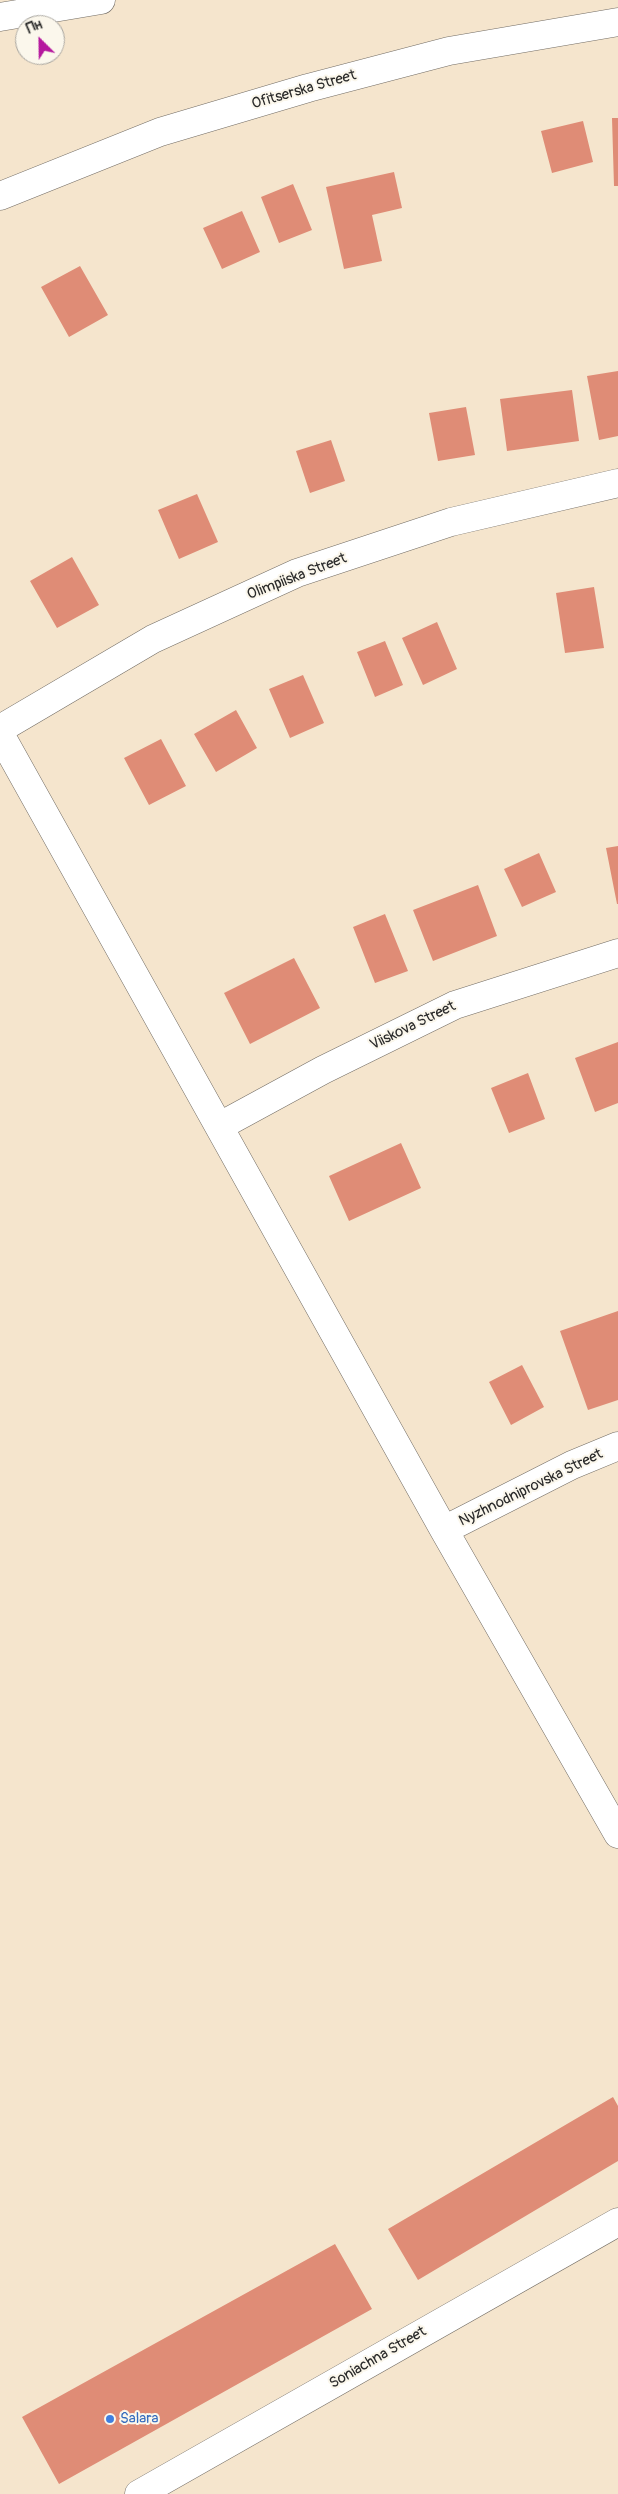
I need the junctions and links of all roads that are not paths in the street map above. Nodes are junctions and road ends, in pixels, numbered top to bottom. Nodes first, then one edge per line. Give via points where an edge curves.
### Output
1 (101, 0) edge
2 (0, 17) edge
3 (618, 22) edge
4 (0, 196) edge
5 (618, 483) edge
6 (0, 729) edge
7 (0, 734) edge
8 (618, 953) edge
9 (220, 1126) junction
10 (618, 1446) edge
11 (444, 1530) junction
12 (618, 1834) edge
13 (618, 2222) edge
14 (139, 2494) edge

1 - 2 street
3 - 4 street, Ofitserska Street via 450,51 308,88 160,132
5 - 6 street, Olimpiiska Street via 451,522 297,574 153,639
7 - 9 street
8 - 9 street, Viiskova Street via 455,1005 323,1070
9 - 11 street
10 - 11 street, Nyzhnodniprovska Street via 572,1465
11 - 12 street
13 - 14 street, Soniachna Street

